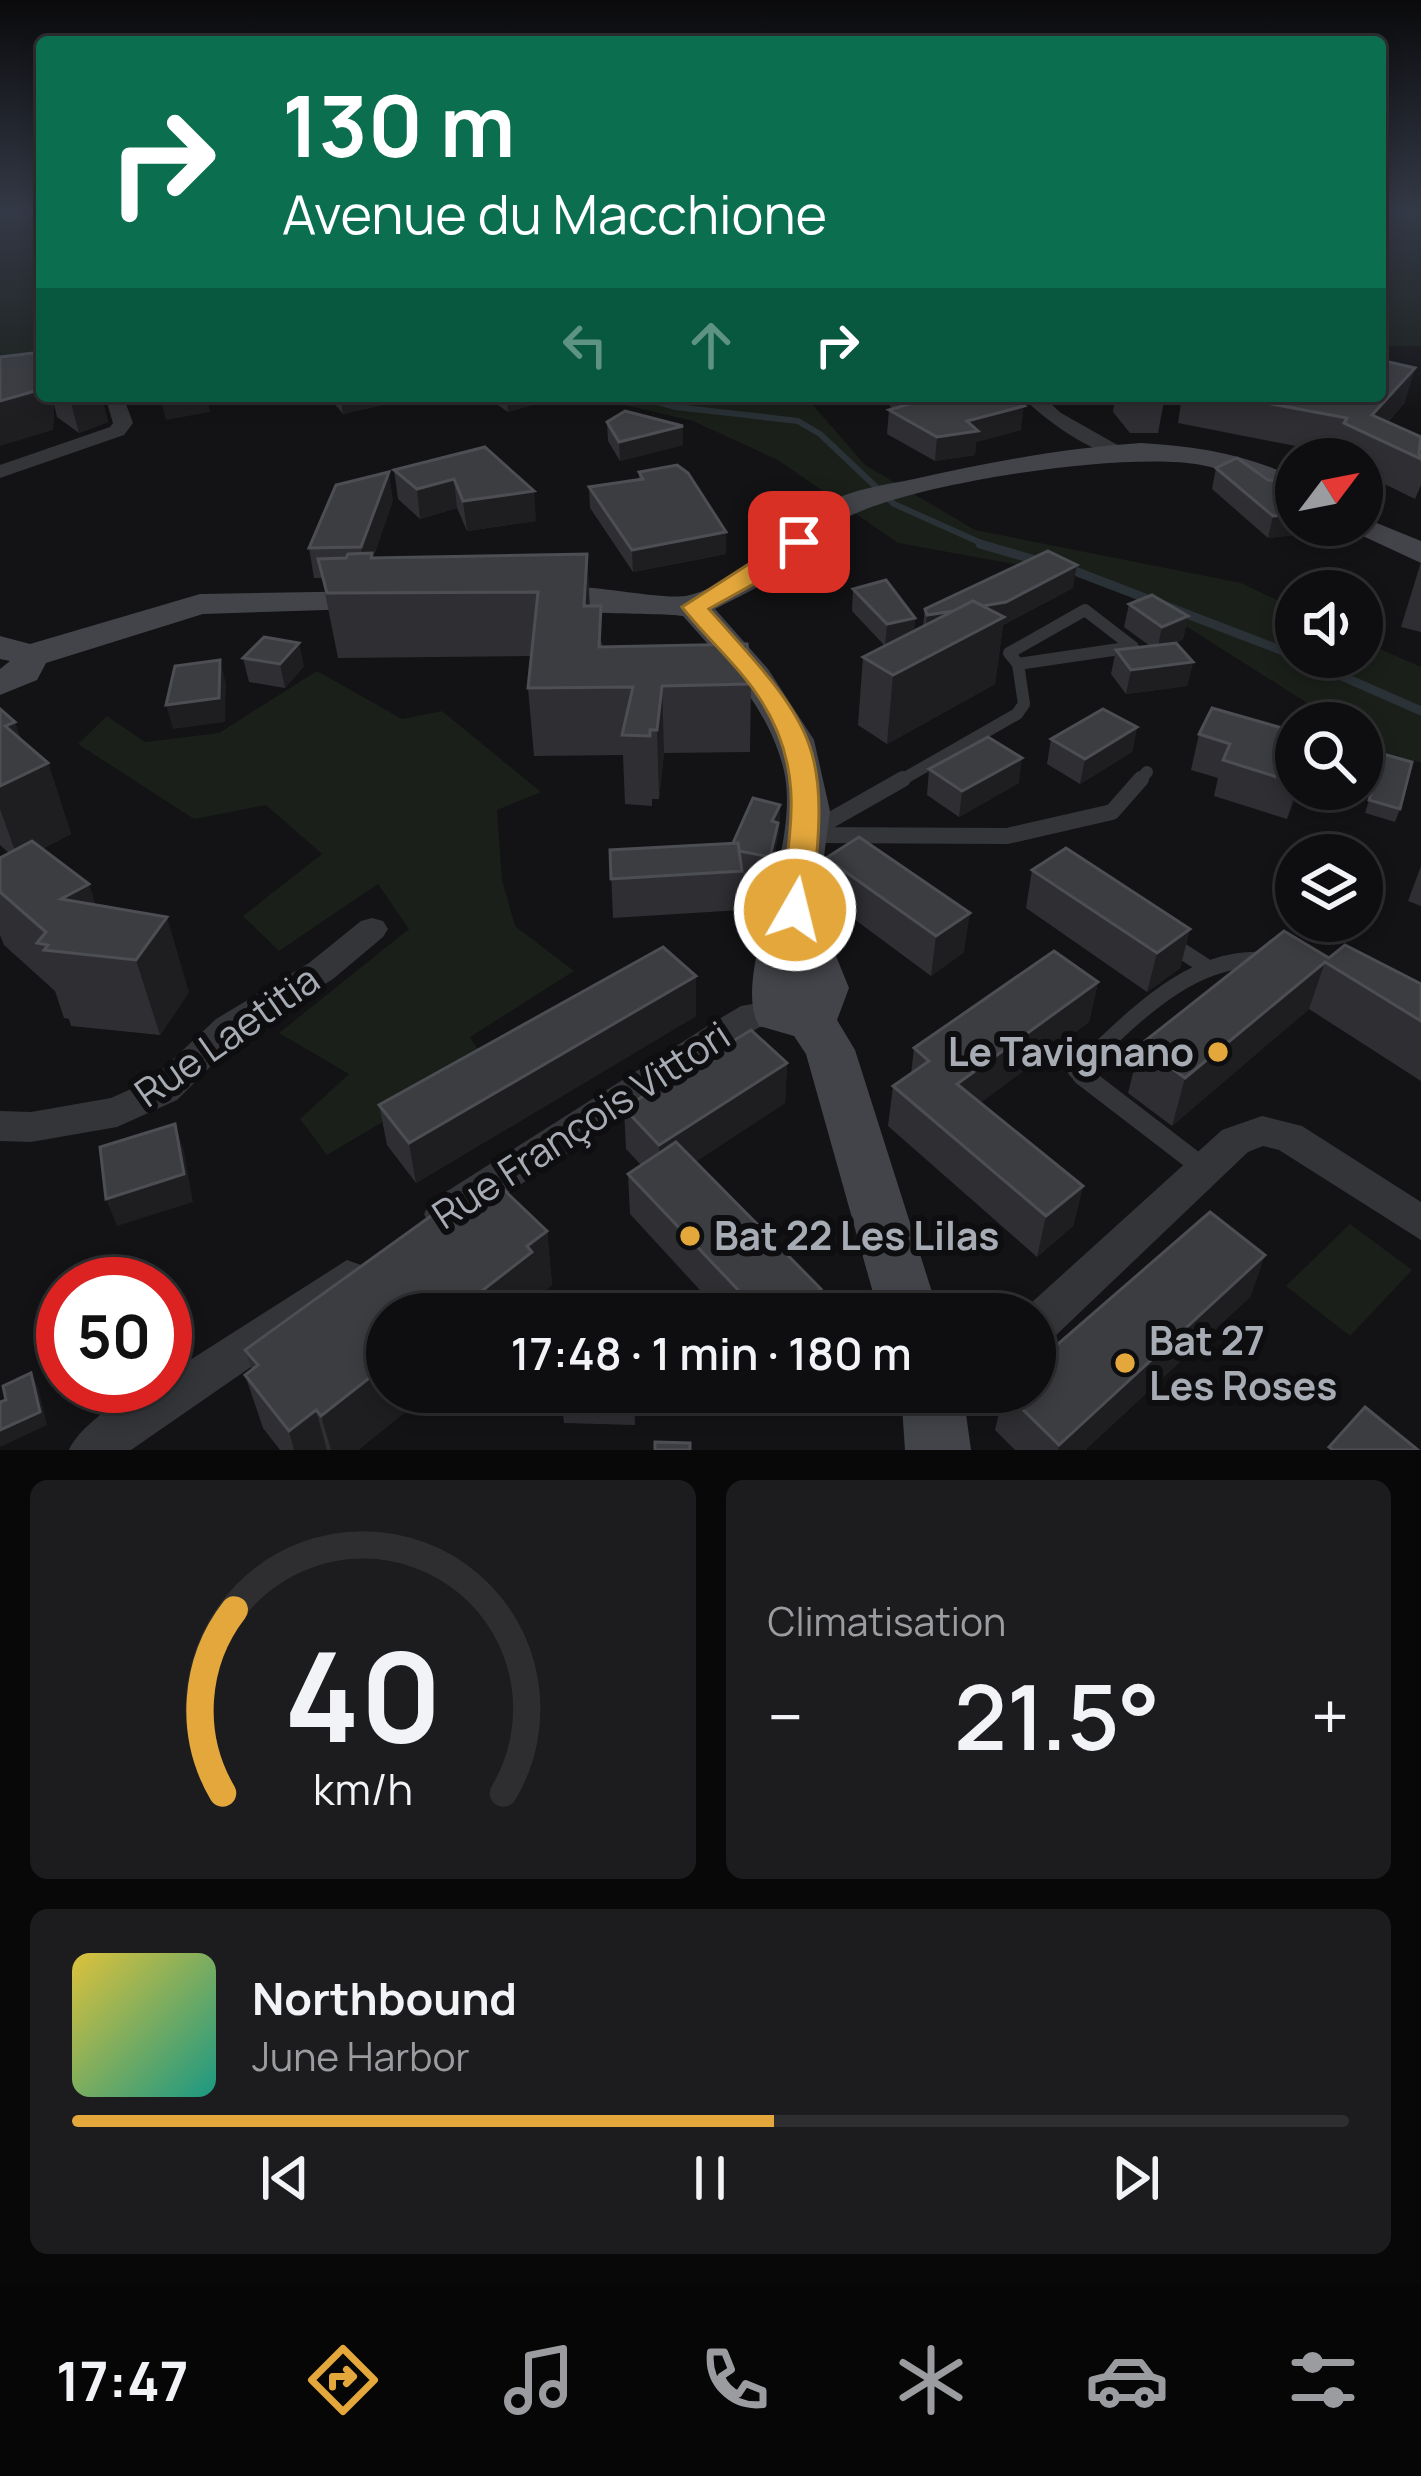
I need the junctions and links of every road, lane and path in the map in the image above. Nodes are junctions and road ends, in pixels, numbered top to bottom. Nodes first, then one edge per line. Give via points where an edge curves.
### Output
1 (116, 402) edge
2 (1038, 402) edge
3 (1120, 452) junction
4 (0, 472) edge
5 (1275, 480) edge
6 (1383, 537) edge
7 (1421, 553) edge
8 (500, 600) edge
9 (408, 601) edge
10 (694, 607) junction
11 (15, 651) edge
12 (1018, 664) junction
13 (0, 684) edge
14 (1147, 772) dead end
15 (805, 835) junction
16 (372, 929) dead end
17 (1152, 932) edge
18 (1205, 966) junction
19 (1288, 968) edge
20 (794, 1018) junction
21 (0, 1126) edge
22 (1205, 1169) junction
23 (1420, 1222) edge
24 (420, 1230) edge
25 (380, 1256) edge
26 (903, 1293) edge
27 (1056, 1307) edge
28 (92, 1450) edge

1 - 4 street via 123,423 117,431
2 - 3 street
3 - 5 main road via 1230,461
3 - 10 main road via 863,499
6 - 7 main road
8 - 10 main road
9 - 11 main road via 200,604
10 - 15 main road via 785,715 801,747
11 - 13 main road via 24,672
12 - 12 lane via 1110,650 1133,647 1085,610 1009,652
12 - 15 lane via 1024,704 1017,714
14 - 15 lane via 1112,812 1007,836
15 - 20 main road via 795,910 825,988
16 - 21 street, Rue Laetitia via 229,1028 164,1090 117,1112
17 - 18 lane
18 - 19 lane via 1245,955
18 - 22 lane via 1076,1071
20 - 24 street, Rue François Vittori via 753,1015
20 - 26 main road via 830,1050
22 - 23 street via 1235,1141 1262,1131 1289,1137
22 - 27 street
25 - 28 street

